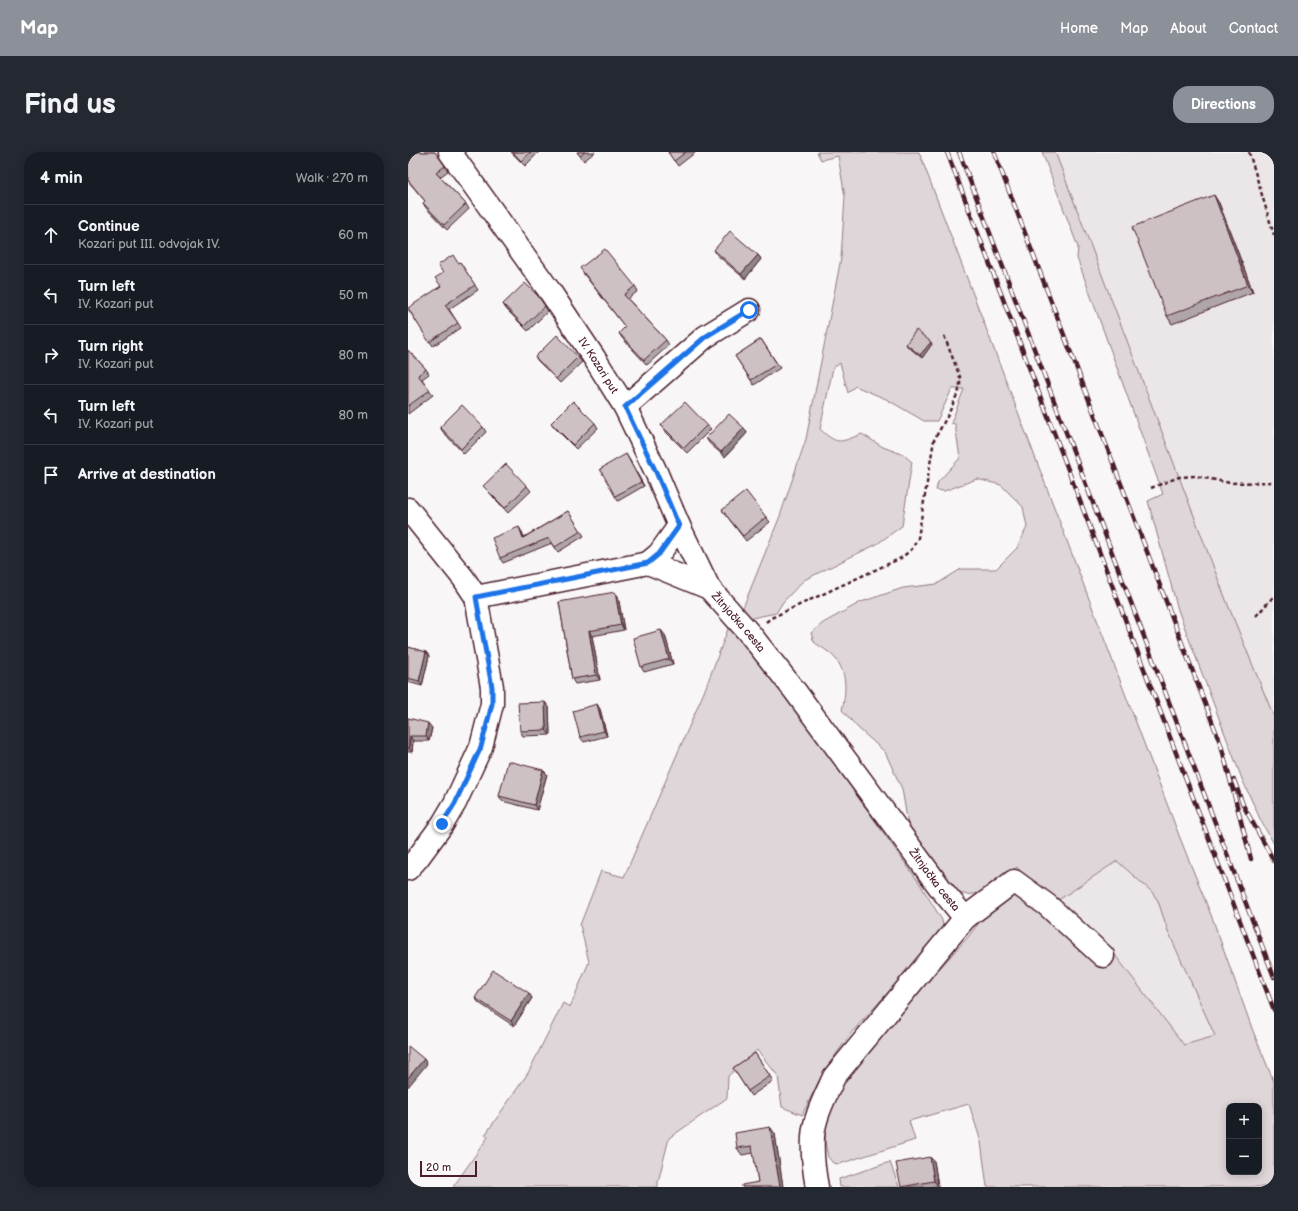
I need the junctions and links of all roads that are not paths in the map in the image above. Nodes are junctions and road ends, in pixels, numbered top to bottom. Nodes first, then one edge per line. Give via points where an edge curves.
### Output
1 (450, 152) edge
2 (749, 310) dead end
3 (625, 407) junction
4 (408, 509) edge
5 (679, 526) junction
6 (648, 563) junction
7 (709, 588) junction
8 (476, 597) junction
9 (408, 869) edge
10 (965, 918) junction
11 (1103, 956) dead end
12 (816, 1187) edge

1 - 3 street, IV. Kozari put via 556,299
2 - 3 street via 705,337
3 - 5 street, IV. Kozari put
4 - 8 street
5 - 6 street via 659,554
5 - 7 street, IV. Kozari put
6 - 7 street
6 - 8 street
7 - 10 street, Žitnjačka cesta via 796,691
8 - 9 street via 492,687 488,725 481,747 455,803
10 - 11 street via 1014,881 1047,905
10 - 12 street, Žitnjačka cesta via 834,1077 820,1108 813,1135

